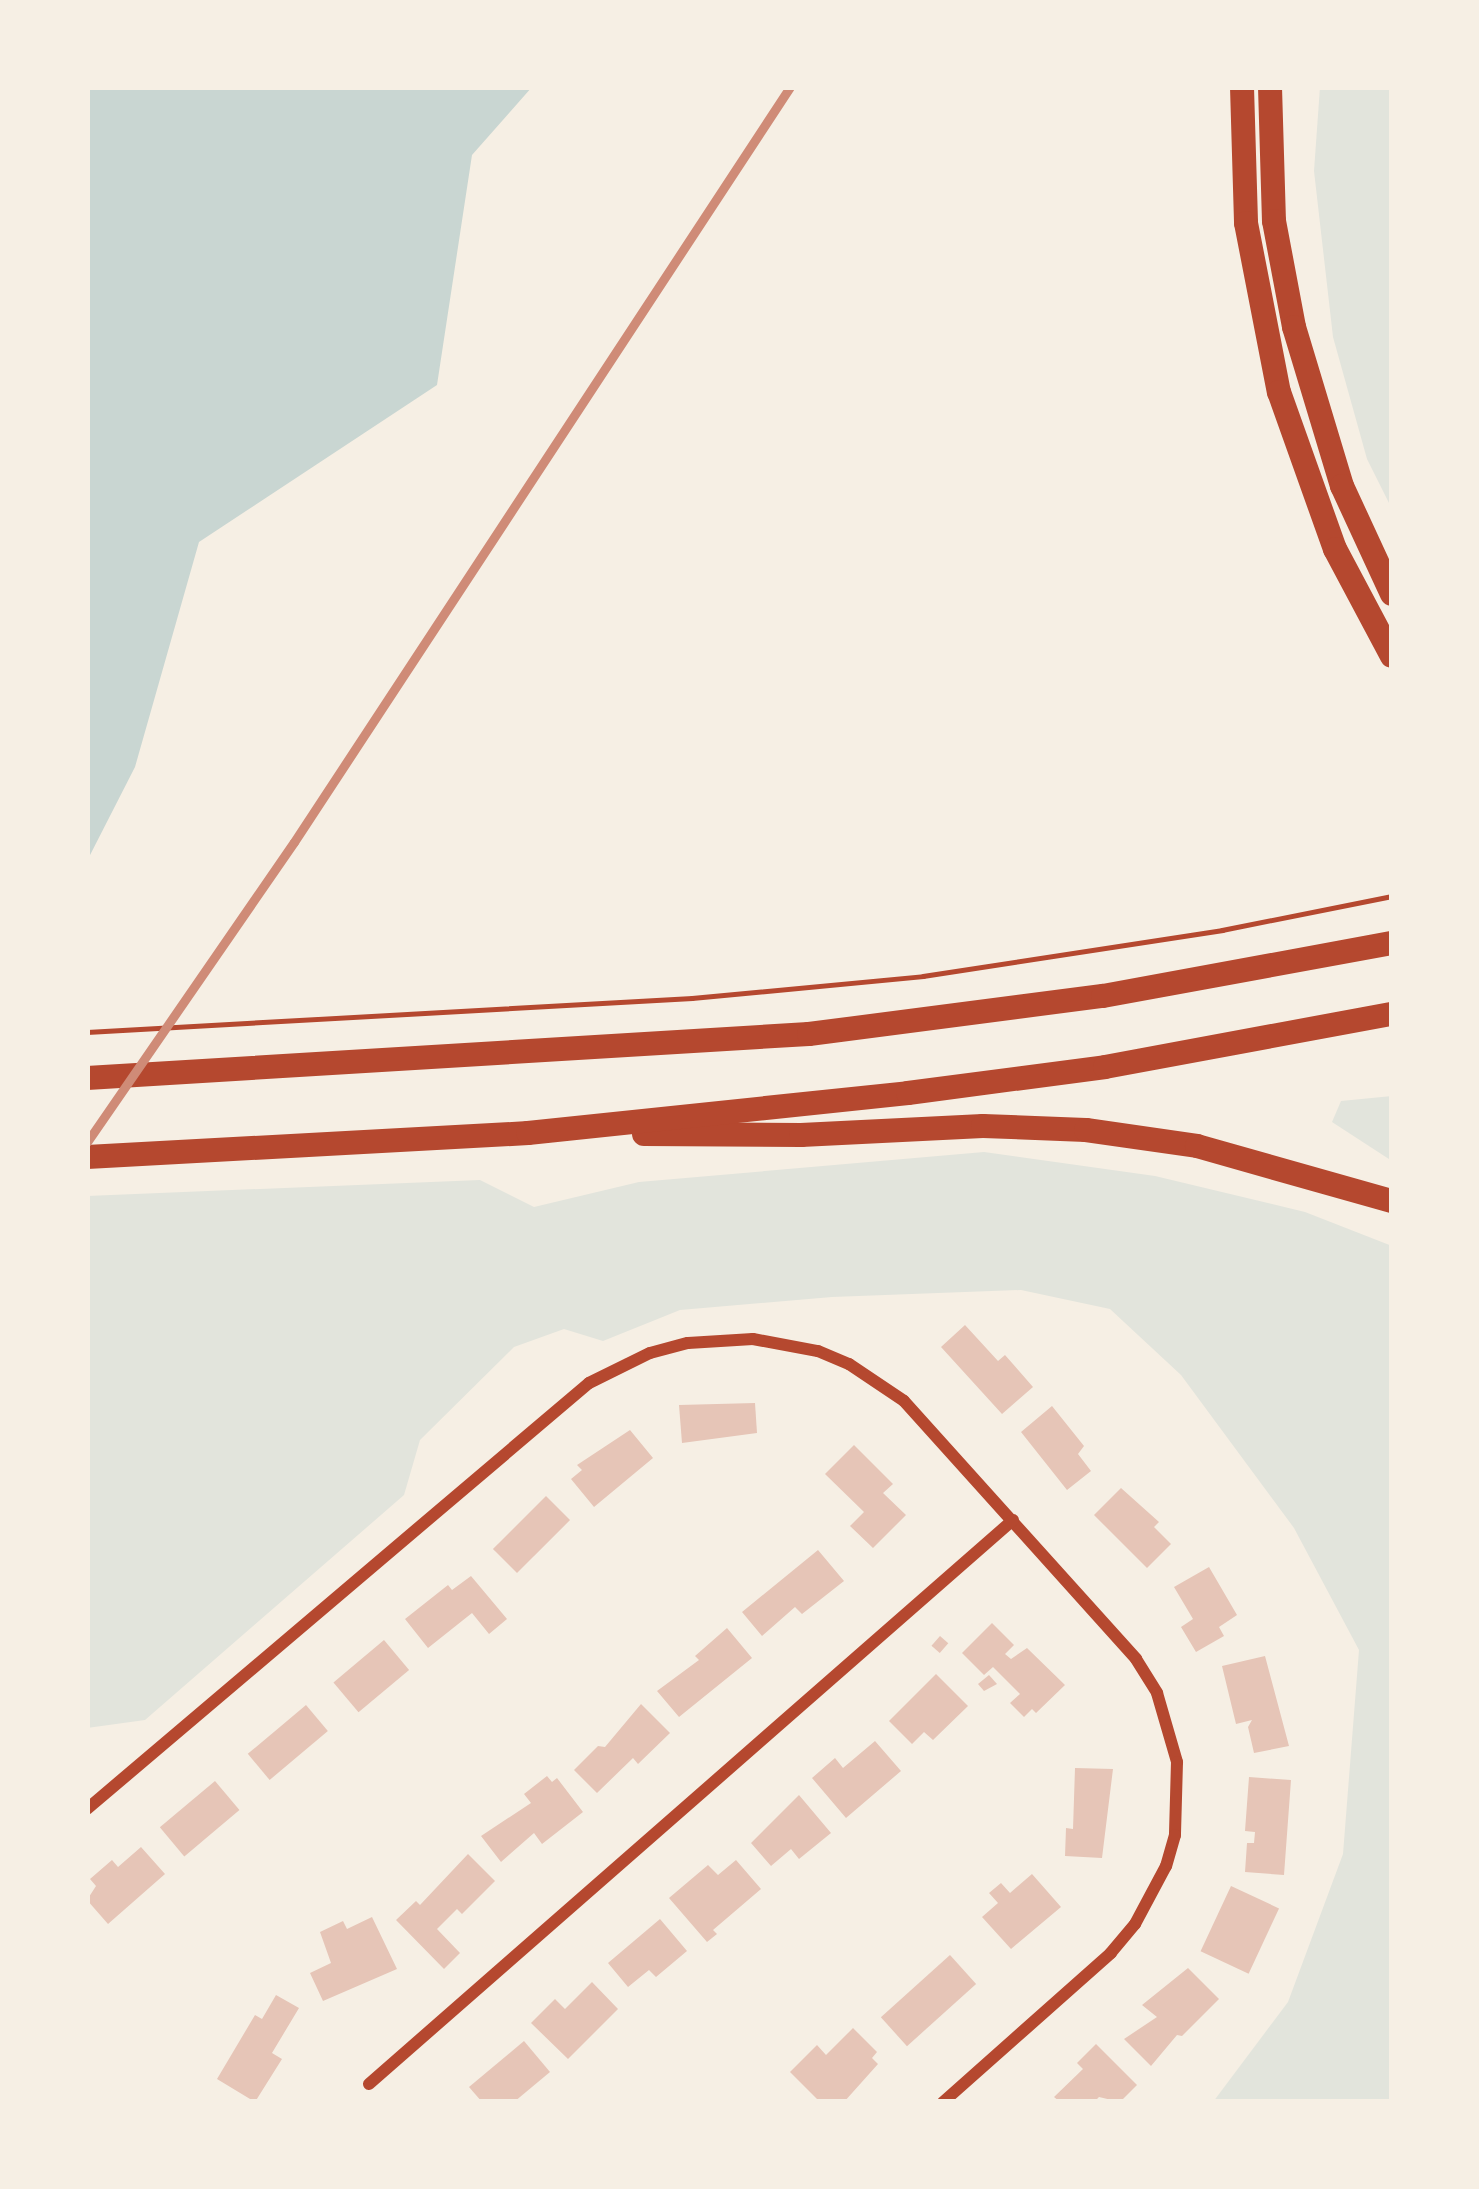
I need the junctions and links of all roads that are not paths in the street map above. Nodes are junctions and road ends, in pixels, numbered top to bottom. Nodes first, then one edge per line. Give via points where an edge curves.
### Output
1 (1241, 87) edge
2 (1270, 87) edge
3 (1392, 594) edge
4 (1392, 656) edge
5 (1392, 943) edge
6 (1392, 1014) edge
7 (87, 1078) edge
8 (528, 1133) junction
9 (87, 1157) edge
10 (1392, 1201) edge
11 (1013, 1520) junction
12 (87, 1809) edge
13 (369, 2084) dead end
14 (943, 2102) edge

1 - 4 highway via 1246,223 1279,392 1335,549
2 - 3 highway via 1274,221 1294,327 1342,486
5 - 7 highway via 886,1026 710,1044
6 - 8 highway via 1008,1081
8 - 9 highway
8 - 10 highway via 1086,1130 1197,1146
11 - 12 street via 904,1401 849,1364 753,1339 650,1353 589,1383
11 - 13 street
11 - 14 street via 1157,1693 1177,1762 1175,1835 1154,1894 1111,1953

